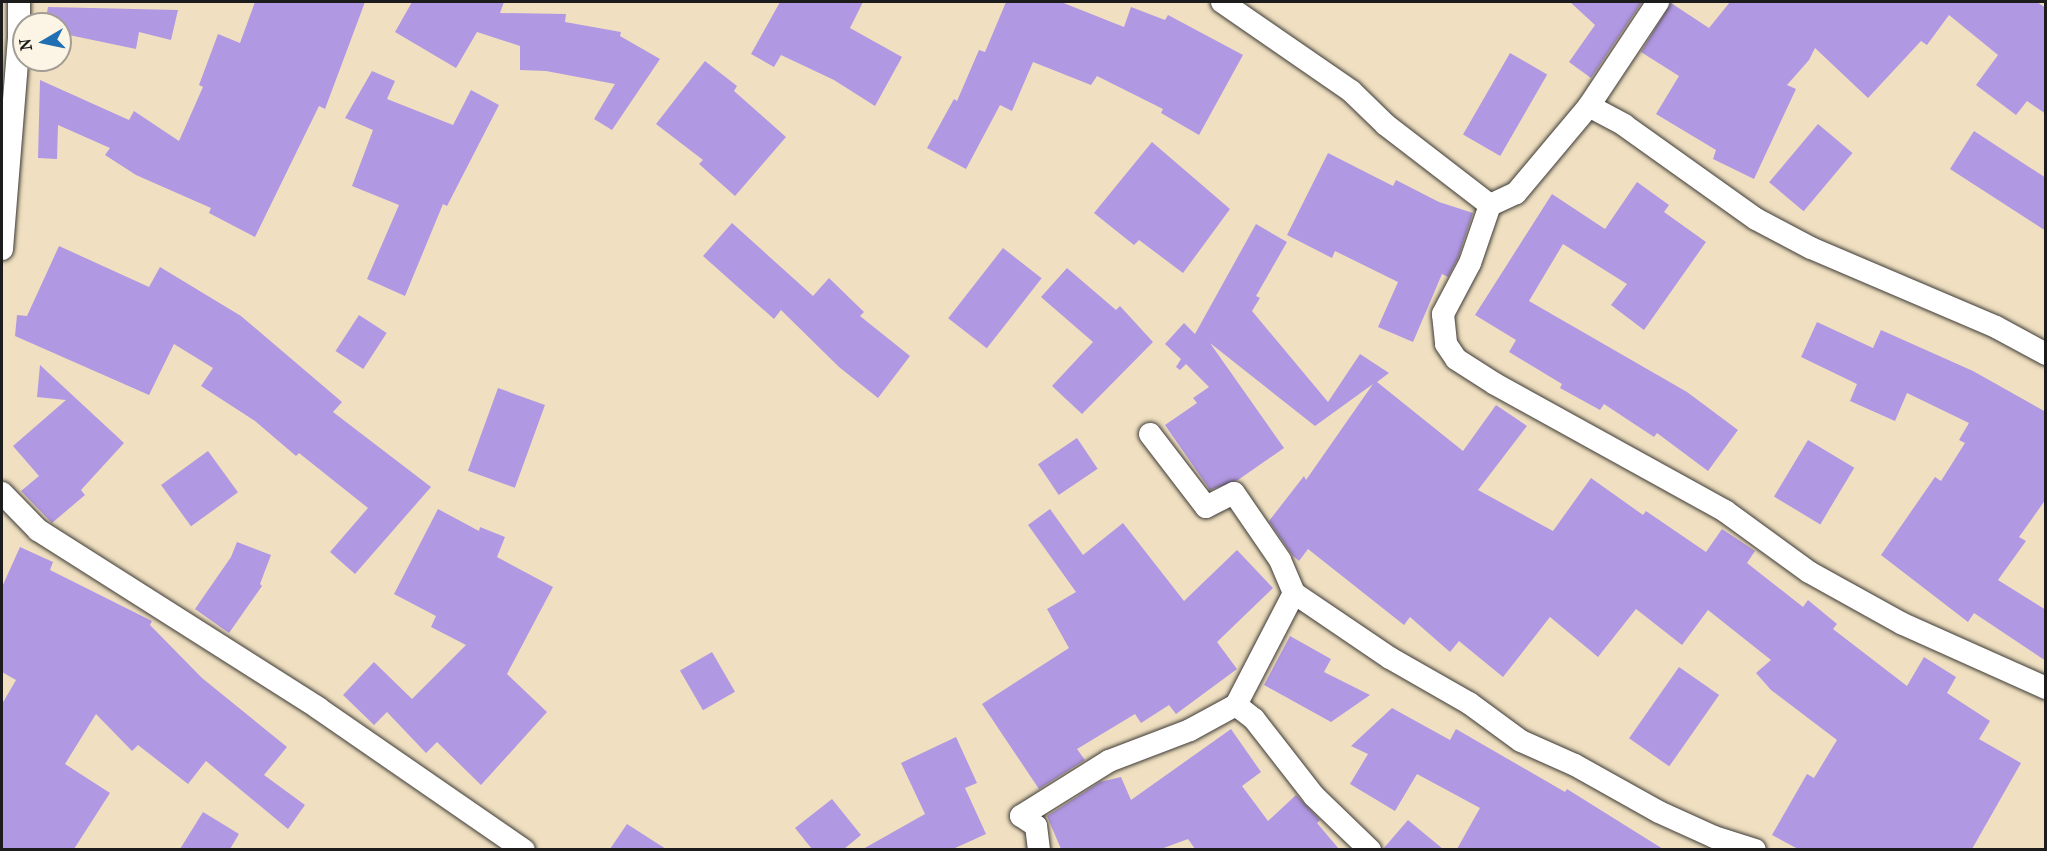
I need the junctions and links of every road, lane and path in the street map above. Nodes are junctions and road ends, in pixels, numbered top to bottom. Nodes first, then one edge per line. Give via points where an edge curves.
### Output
1 (19, 2) edge
2 (1222, 2) edge
3 (1658, 2) edge
4 (1589, 106) junction
5 (1490, 205) junction
6 (2, 249) edge
7 (2046, 354) edge
8 (1150, 434) dead end
9 (2, 493) edge
10 (1294, 593) junction
11 (2046, 688) edge
12 (1236, 705) junction
13 (524, 849) edge
14 (1038, 849) edge
15 (1370, 849) edge
16 (1755, 849) edge

1 - 6 street via 20,38
2 - 5 street via 1351,91 1386,125
3 - 4 street
4 - 5 street via 1516,193
4 - 7 street via 1624,125 1756,219 1811,248 1996,327
5 - 11 street via 1470,263 1443,314 1446,344 1456,359 1725,512 1809,572 1903,624
8 - 10 street via 1206,507 1234,493 1280,560
9 - 13 street via 38,530 318,708
10 - 12 street
10 - 16 street via 1390,658 1469,703 1521,741 1677,820 1714,837
12 - 14 street via 1190,730 1108,761 1021,816 1036,826
12 - 15 street via 1254,719 1314,796

